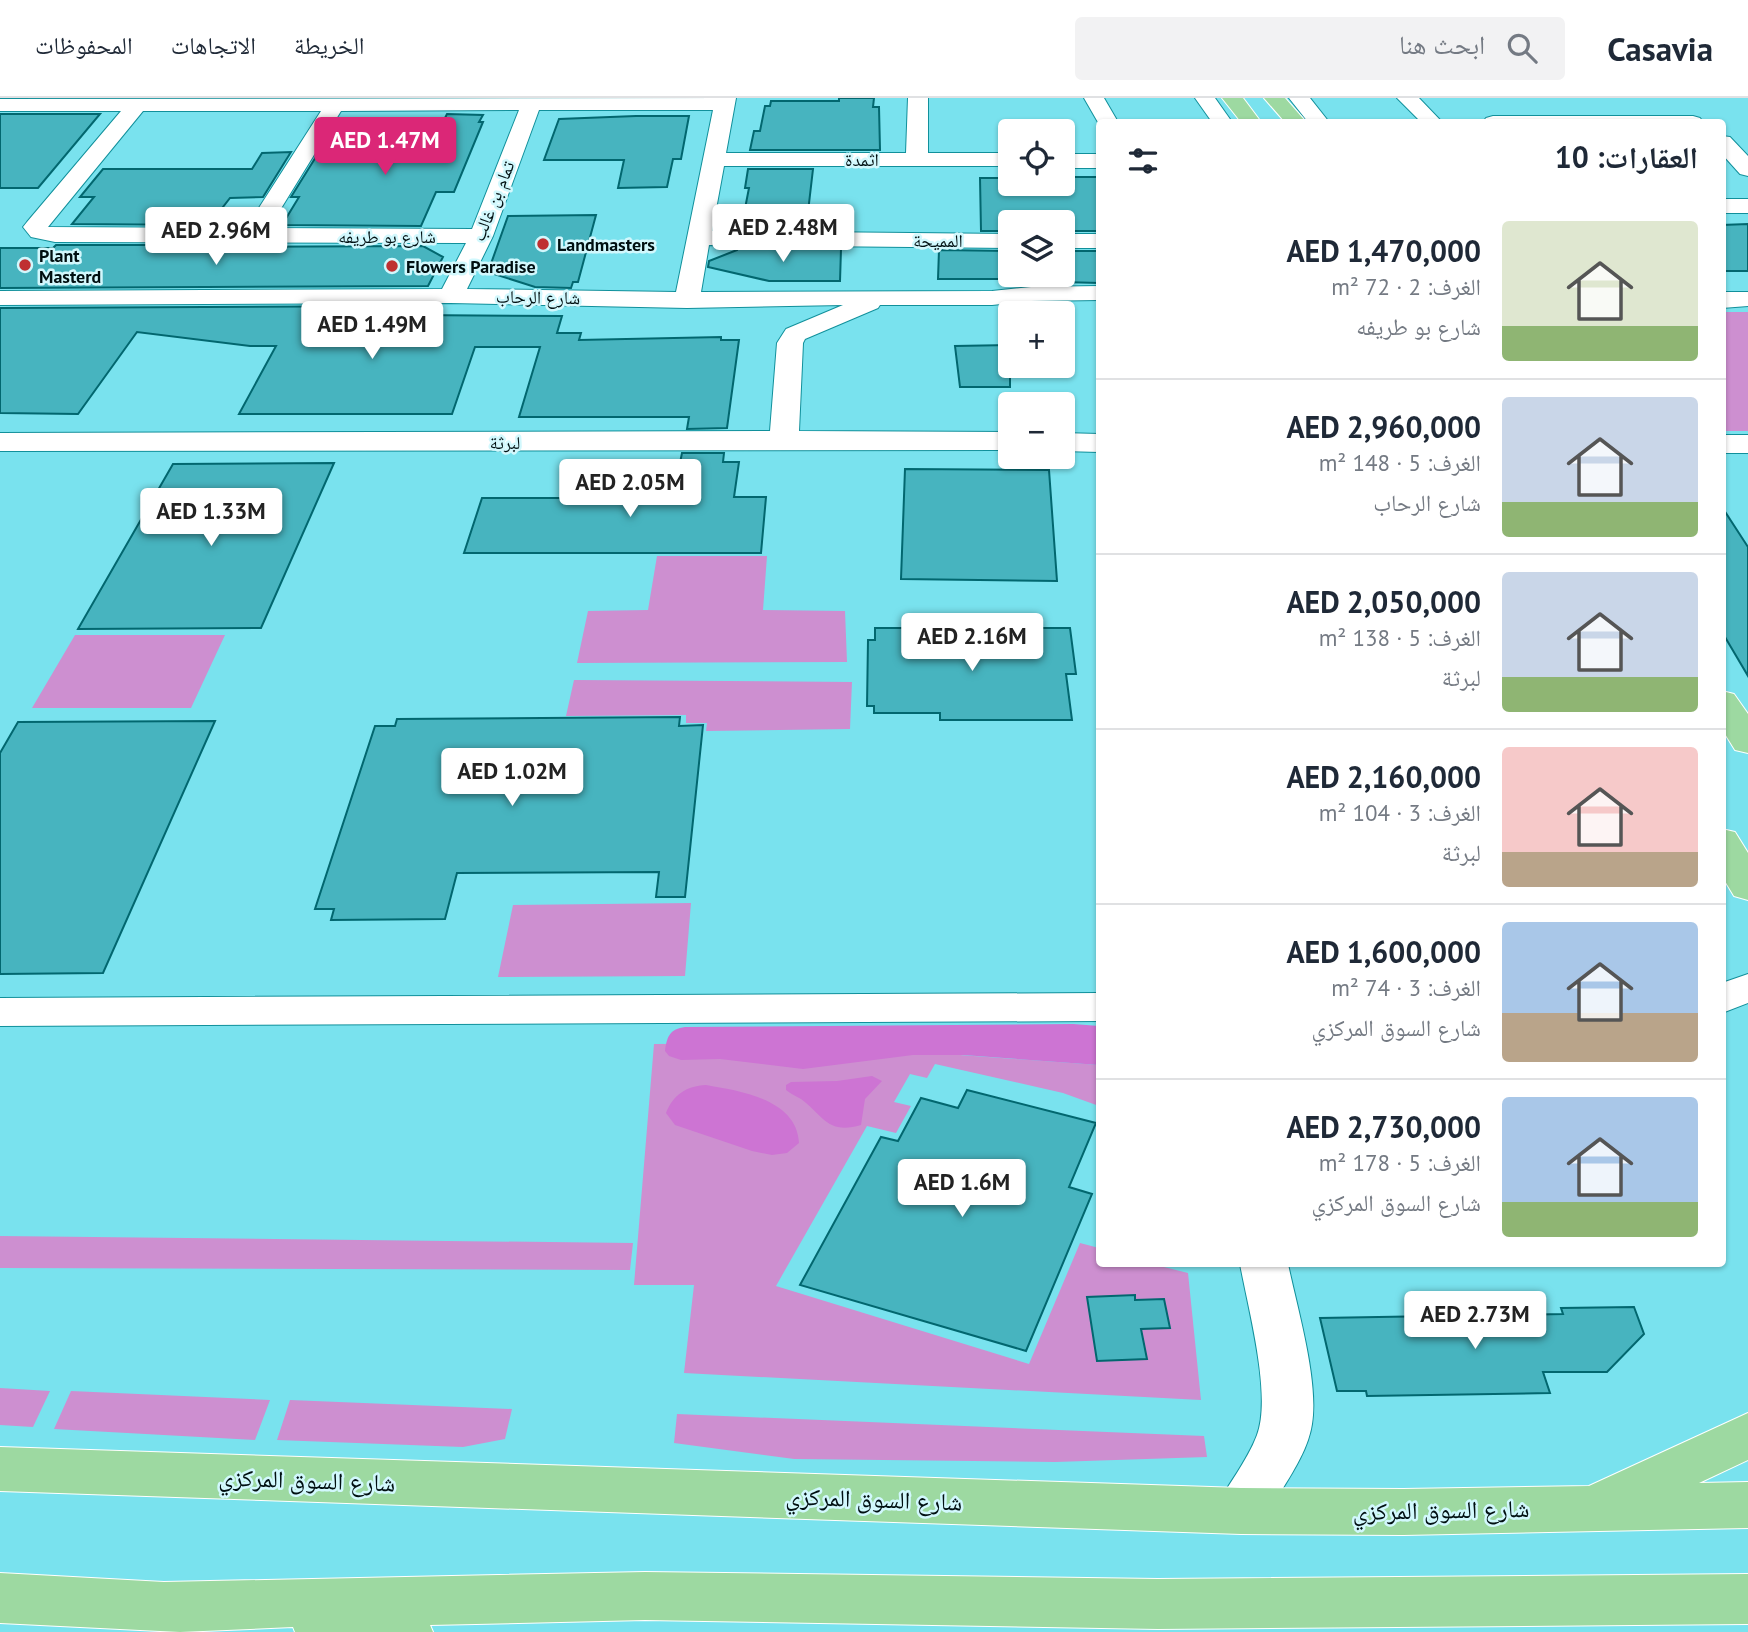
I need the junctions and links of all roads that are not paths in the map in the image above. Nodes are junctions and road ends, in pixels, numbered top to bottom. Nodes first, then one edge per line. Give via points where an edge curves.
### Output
1 (918, 98) edge
2 (1094, 98) edge
3 (1205, 98) edge
4 (1232, 98) edge
5 (1274, 98) edge
6 (1299, 98) edge
7 (1407, 98) edge
8 (726, 101) edge
9 (335, 104) junction
10 (0, 105) edge
11 (137, 105) junction
12 (531, 105) junction
13 (1106, 119) edge
14 (1220, 119) edge
15 (1249, 119) edge
16 (1293, 119) edge
17 (1316, 119) edge
18 (1429, 119) edge
19 (1726, 146) edge
20 (714, 159) junction
21 (917, 159) junction
22 (998, 160) edge
23 (1075, 161) edge
24 (1096, 161) edge
25 (1748, 169) edge
26 (1726, 206) edge
27 (1748, 206) edge
28 (253, 236) junction
29 (481, 236) junction
30 (698, 238) junction
31 (998, 241) edge
32 (1075, 241) edge
33 (1096, 241) edge
34 (1726, 290) edge
35 (1748, 290) edge
36 (1096, 293) edge
37 (451, 296) junction
38 (791, 297) junction
39 (0, 298) edge
40 (879, 298) junction
41 (992, 298) junction
42 (1748, 299) edge
43 (687, 300) junction
44 (1726, 300) edge
45 (1096, 304) edge
46 (829, 321) junction
47 (783, 439) junction
48 (998, 441) edge
49 (0, 442) edge
50 (1075, 442) edge
51 (1096, 443) edge
52 (1726, 444) edge
53 (1748, 444) edge
54 (1726, 707) edge
55 (1748, 742) edge
56 (1726, 830) edge
57 (1726, 847) edge
58 (1748, 855) edge
59 (1748, 888) edge
60 (1748, 987) edge
61 (1726, 997) edge
62 (1096, 1007) edge
63 (0, 1012) edge
64 (1265, 1267) edge
65 (1748, 1434) edge
66 (0, 1469) edge
67 (1748, 1505) edge
68 (1595, 1507) junction
69 (1241, 1511) junction
70 (0, 1598) edge
71 (1748, 1599) edge
72 (168, 1605) junction
73 (405, 1632) edge

1 - 21 street
2 - 13 street
3 - 14 street
4 - 15 main road
5 - 16 main road
6 - 17 street
7 - 18 street
8 - 12 street
8 - 20 street
9 - 11 street
9 - 12 street
9 - 28 street
10 - 11 street
11 - 28 street, شارع بو طريفه via 35,227 38,232
12 - 29 street, تمام بن غالب
19 - 25 street
20 - 21 street, اثمدة
20 - 30 street
21 - 22 street, اثمدة
23 - 24 street
26 - 27 street
28 - 29 street, شارع بو طريفه
29 - 37 street, تمام بن غالب
30 - 31 street, المميحة
30 - 43 street
32 - 33 street
34 - 35 street
36 - 41 street, شارع الرحاب
37 - 39 street, شارع الرحاب
37 - 43 street, شارع الرحاب
38 - 40 street, شارع الرحاب
38 - 43 street, شارع الرحاب
38 - 46 street
40 - 41 street, شارع الرحاب
40 - 46 street
41 - 45 street, شارع الرحاب via 1032,304
42 - 44 street
46 - 47 street via 796,334 790,343
47 - 48 street, لبرثة
47 - 49 street, لبرثة
50 - 51 street
52 - 53 street
54 - 55 main road
56 - 58 main road
57 - 59 main road
60 - 61 street
62 - 63 street
64 - 69 street via 1287,1423
65 - 68 main road
66 - 69 main road, شارع السوق المركزي
67 - 68 main road, شارع السوق المركزي
68 - 69 main road, شارع السوق المركزي
70 - 72 main road
71 - 72 main road via 1158,1604 645,1596
72 - 73 main road

